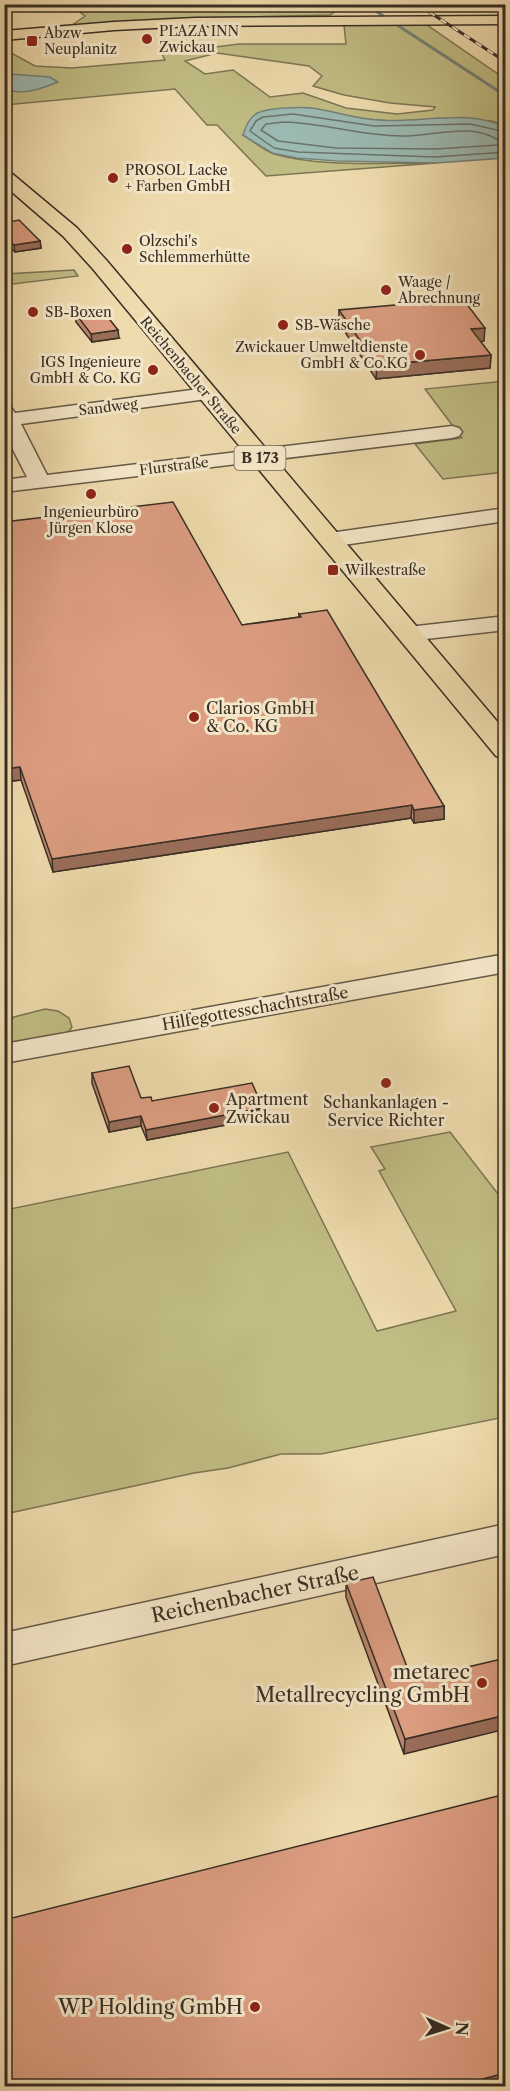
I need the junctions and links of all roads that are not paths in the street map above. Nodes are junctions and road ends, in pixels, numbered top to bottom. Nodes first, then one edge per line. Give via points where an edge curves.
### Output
1 (506, 20) edge
2 (4, 38) edge
3 (4, 176) edge
4 (207, 394) junction
5 (7, 415) edge
6 (452, 432) dead end
7 (259, 456) junction
8 (40, 482) junction
9 (4, 486) edge
10 (506, 514) edge
11 (330, 540) junction
12 (506, 622) edge
13 (408, 634) junction
14 (506, 750) edge
15 (506, 963) edge
16 (4, 1053) edge
17 (506, 1539) edge
18 (4, 1650) edge

1 - 2 main road via 175,26
3 - 4 main road, Reichenbacher Straße / B 173 via 81,244
4 - 5 street, Sandweg
4 - 7 main road, Reichenbacher Straße / B 173
5 - 8 street
6 - 7 street, Flurstraße
7 - 8 street, Flurstraße
7 - 11 main road, Reichenbacher Straße / B 173
8 - 9 street, Flurstraße
10 - 11 street
11 - 13 main road, Reichenbacher Straße / B 173
12 - 13 street
13 - 14 main road, Reichenbacher Straße / B 173
15 - 16 street, Hilfegottesschachtstraße
17 - 18 street, Reichenbacher Straße

